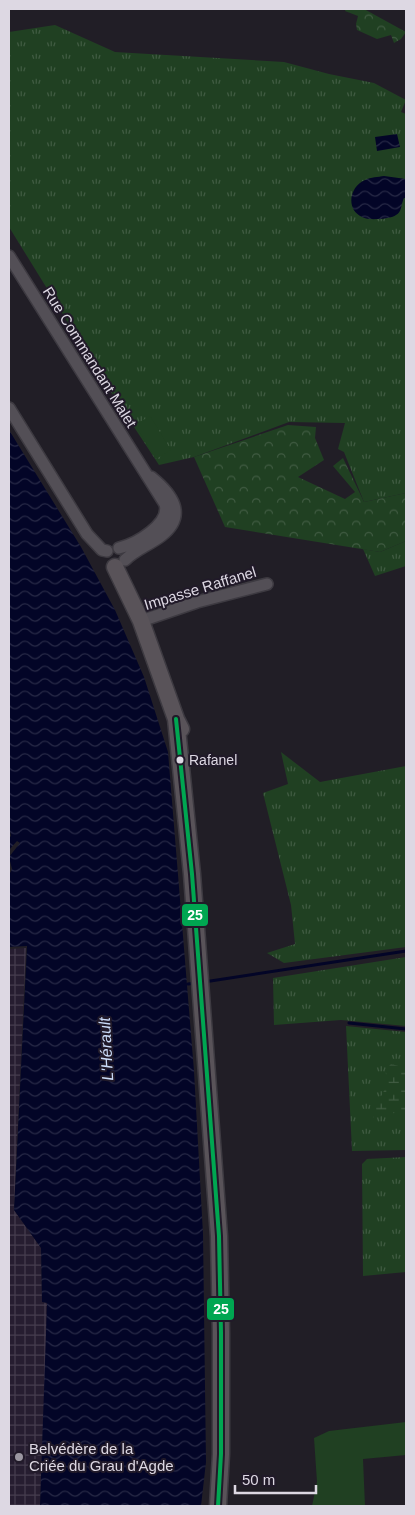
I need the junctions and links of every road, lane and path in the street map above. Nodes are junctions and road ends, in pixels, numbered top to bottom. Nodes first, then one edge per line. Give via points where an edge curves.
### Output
1 (9, 256) edge
2 (9, 408) edge
3 (146, 473) junction
4 (113, 550) junction
5 (120, 563) junction
6 (267, 584) dead end
7 (141, 622) junction
8 (218, 1506) edge

1 - 3 street, Rue Commandant Malet
2 - 4 street via 87,534 97,545
3 - 4 street, Rue Commandant Malet via 164,504 166,510 162,521 124,547
3 - 5 street, Rue Commandant Malet via 172,499 176,511 174,520 160,537
4 - 5 street via 123,552
4 - 5 street via 106,560 109,565
5 - 7 main road
6 - 7 street, Impasse Raffanel via 197,602
7 - 8 main road via 183,731 191,781 186,812 219,1236 221,1436

